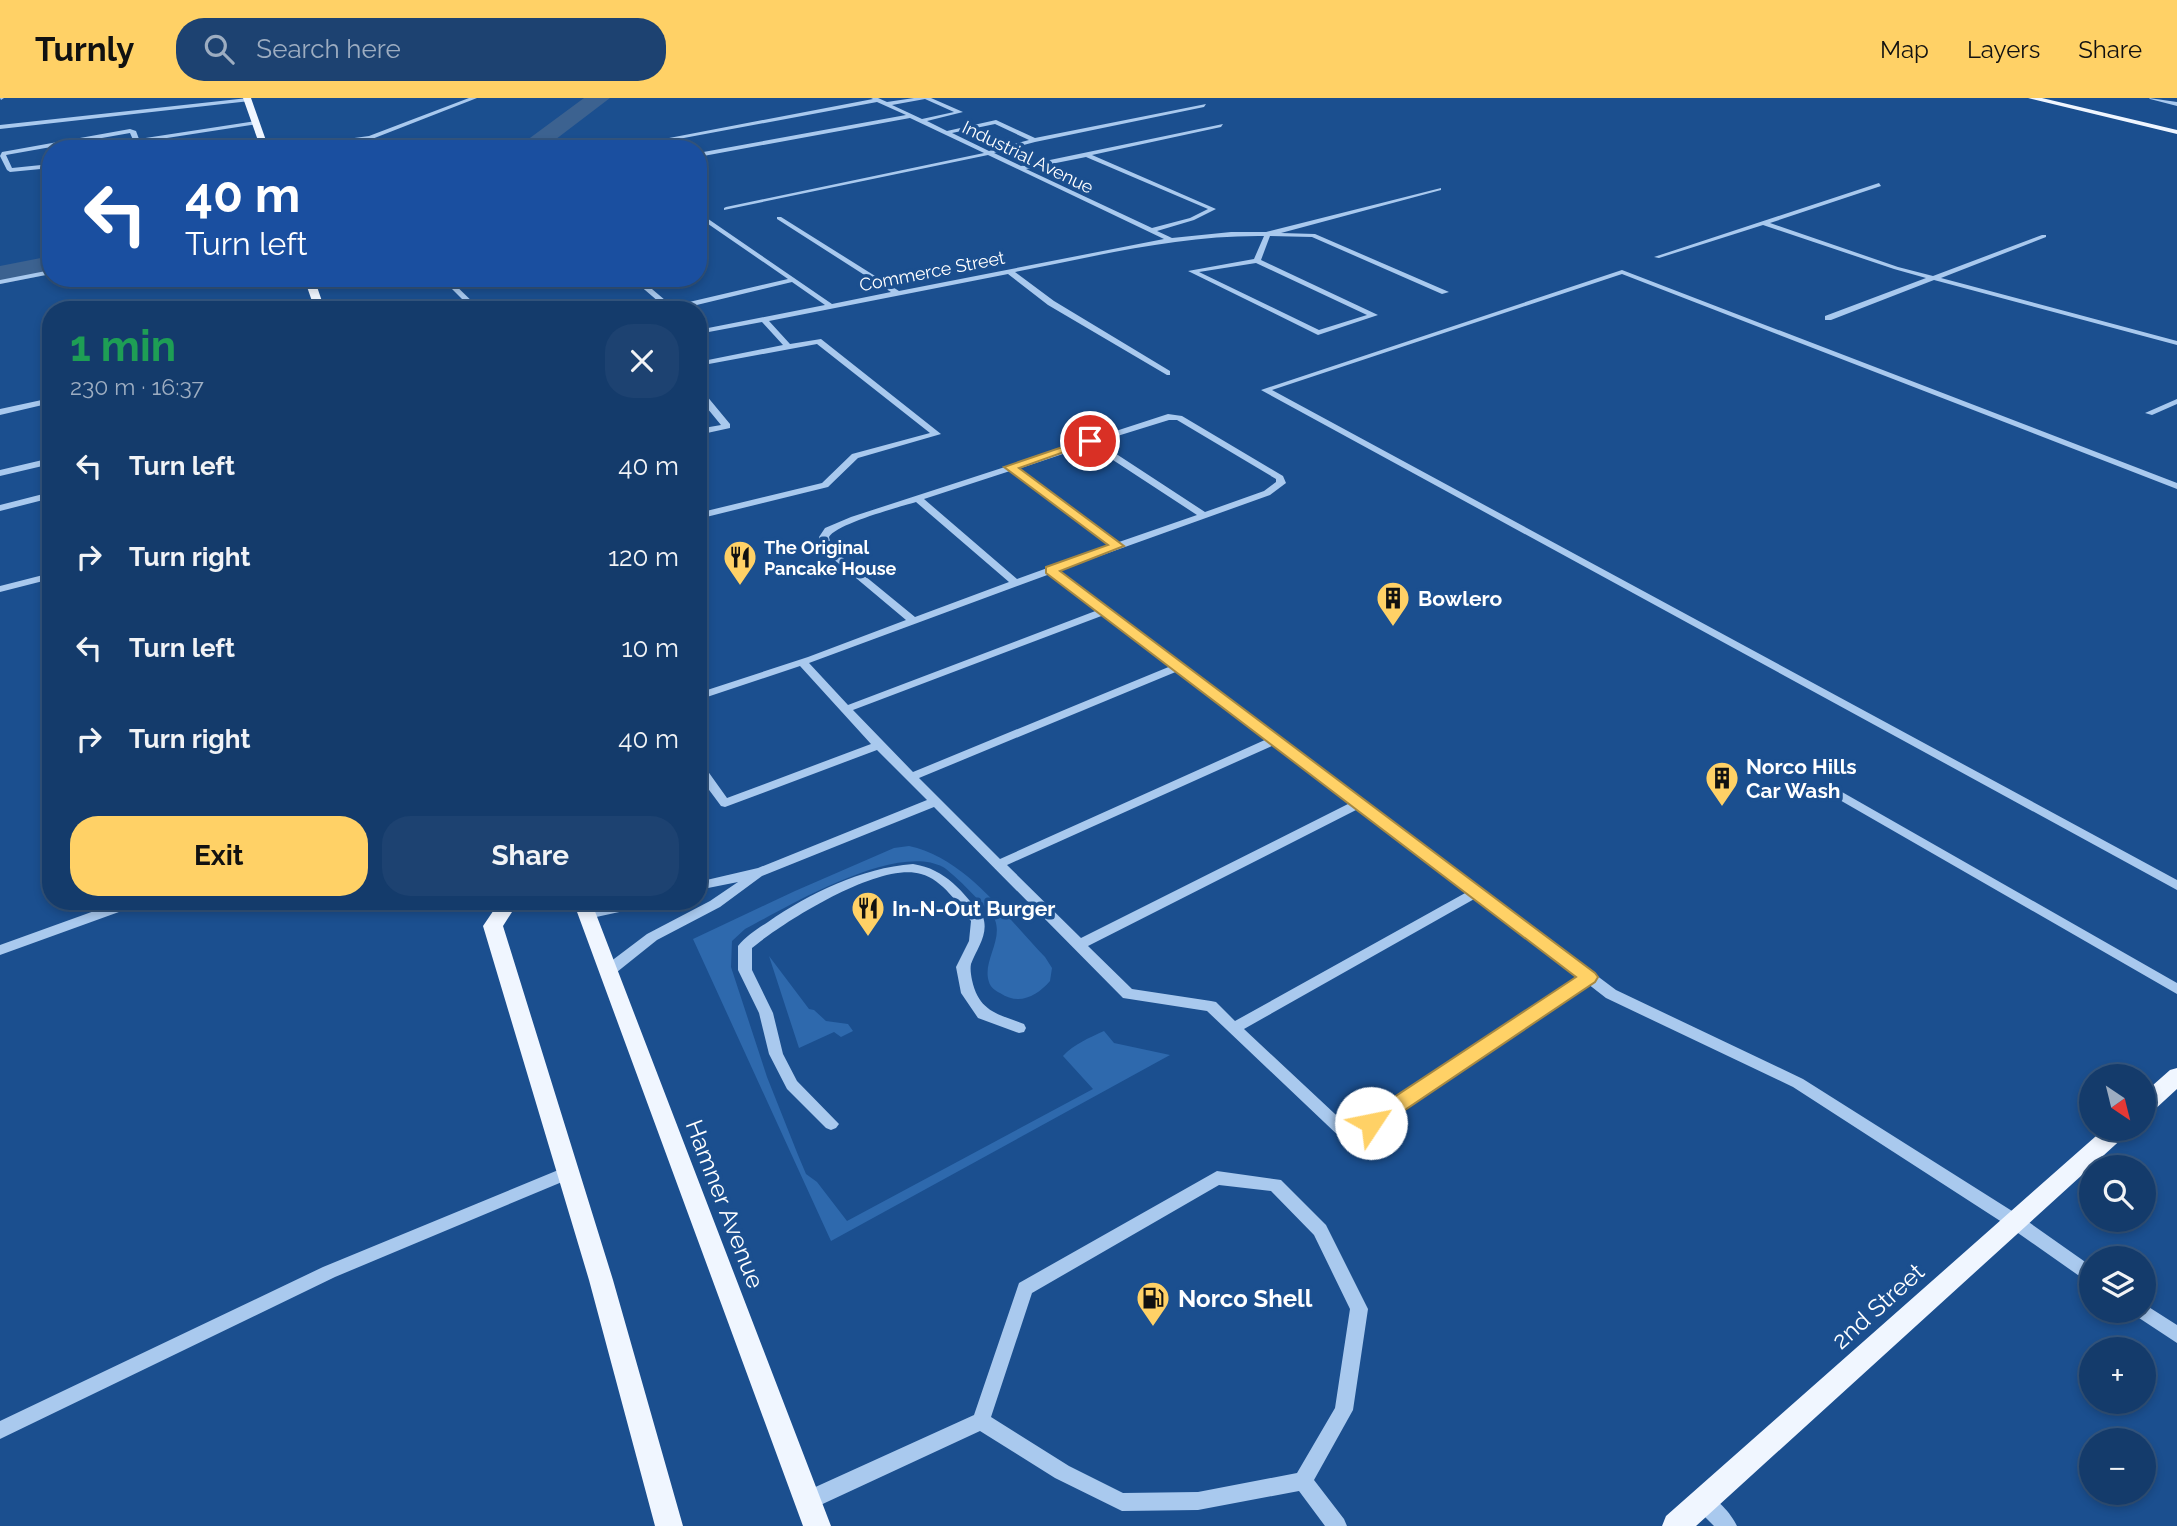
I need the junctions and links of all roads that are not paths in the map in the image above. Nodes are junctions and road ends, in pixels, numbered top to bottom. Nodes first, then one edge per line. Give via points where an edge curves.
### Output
1 (474, 98) edge
2 (925, 98) edge
3 (2032, 98) edge
4 (2152, 98) edge
5 (247, 99) edge
6 (876, 99) edge
7 (887, 104) junction
8 (2177, 104) edge
9 (1204, 105) dead end
10 (910, 116) junction
11 (921, 121) junction
12 (256, 123) junction
13 (1221, 125) dead end
14 (0, 127) edge
15 (2177, 132) edge
16 (946, 133) junction
17 (370, 138) joint
18 (80, 140) edge
19 (138, 140) edge
20 (145, 140) edge
21 (262, 140) edge
22 (353, 140) edge
23 (661, 140) edge
24 (1034, 140) junction
25 (42, 147) edge
26 (986, 152) junction
27 (707, 153) edge
28 (1087, 155) junction
29 (42, 167) edge
30 (1020, 168) junction
31 (1879, 185) dead end
32 (1439, 189) dead end
33 (726, 209) dead end
34 (779, 218) dead end
35 (707, 221) edge
36 (1763, 223) junction
37 (1150, 230) junction
38 (1268, 234) junction
39 (2044, 236) dead end
40 (1171, 240) junction
41 (1657, 257) dead end
42 (1257, 261) junction
43 (1010, 272) junction
44 (42, 274) edge
45 (1935, 278) junction
46 (793, 279) junction
47 (0, 282) edge
48 (453, 287) edge
49 (645, 287) edge
50 (1445, 292) dead end
51 (897, 293) junction
52 (468, 301) edge
53 (661, 301) edge
54 (695, 301) edge
55 (831, 306) junction
56 (1828, 318) dead end
57 (763, 319) junction
58 (707, 330) edge
59 (2177, 343) edge
60 (789, 347) junction
61 (707, 362) edge
62 (1167, 373) dead end
63 (2177, 401) edge
64 (42, 402) edge
65 (707, 402) edge
66 (0, 412) edge
67 (2149, 413) dead end
68 (707, 430) edge
69 (1090, 441) junction
70 (42, 463) edge
71 (1010, 467) junction
72 (0, 473) edge
73 (2177, 486) edge
74 (42, 497) edge
75 (917, 498) junction
76 (0, 508) edge
77 (707, 514) edge
78 (1204, 515) junction
79 (1118, 546) junction
80 (1051, 570) junction
81 (42, 578) edge
82 (1016, 583) junction
83 (0, 589) edge
84 (1105, 611) junction
85 (913, 621) junction
86 (802, 662) junction
87 (1179, 667) junction
88 (707, 694) edge
89 (846, 709) junction
90 (1275, 740) junction
91 (878, 745) junction
92 (911, 777) junction
93 (707, 778) edge
94 (1842, 796) dead end
95 (934, 802) junction
96 (1359, 803) junction
97 (999, 864) junction
98 (761, 872) junction
99 (707, 884) edge
100 (2177, 886) edge
101 (1477, 892) junction
102 (707, 908) edge
103 (111, 910) edge
104 (504, 910) edge
105 (585, 910) edge
106 (704, 910) edge
107 (1079, 945) junction
108 (0, 950) edge
109 (607, 972) junction
110 (1589, 977) junction
111 (2177, 989) edge
112 (1019, 1028) dead end
113 (1234, 1028) junction
114 (2177, 1076) edge
115 (2156, 1095) edge
116 (831, 1124) dead end
117 (2105, 1141) edge
118 (568, 1172) junction
119 (2014, 1222) junction
120 (2079, 1267) edge
121 (2156, 1321) edge
122 (2177, 1335) edge
123 (981, 1421) junction
124 (0, 1430) edge
125 (1303, 1481) junction
126 (807, 1501) junction
127 (1703, 1501) junction
128 (669, 1526) edge
129 (817, 1526) edge
130 (1337, 1526) edge
131 (1675, 1526) edge
132 (1727, 1526) edge

1 - 17 street
2 - 7 street
2 - 11 street via 960,112
3 - 15 main road
4 - 8 street
5 - 12 main road
5 - 14 street
6 - 7 street, Industrial Avenue
6 - 23 street
7 - 10 street, Industrial Avenue
9 - 24 street
10 - 11 street, Industrial Avenue
10 - 27 street
11 - 16 street, Industrial Avenue
12 - 20 street
12 - 21 main road
13 - 28 street
16 - 24 street via 996,122
16 - 26 street, Industrial Avenue
17 - 22 street
18 - 19 street via 130,131
24 - 26 street
25 - 29 street via 2,154 10,170
26 - 30 street, Industrial Avenue
26 - 33 street
28 - 30 street
28 - 37 street via 1213,209
30 - 37 street, Industrial Avenue
31 - 36 street
32 - 38 street
34 - 51 street
35 - 46 street
36 - 41 street
36 - 45 street
37 - 40 street, Industrial Avenue
38 - 40 street, Commerce Street
38 - 42 street
38 - 50 street via 1313,235
39 - 45 street
40 - 43 street, Commerce Street
42 - 42 street via 1351,304 1374,315 1318,333 1192,271
43 - 51 street, Commerce Street
43 - 62 street via 1051,303
44 - 47 street
45 - 56 street
45 - 59 street
46 - 54 street
46 - 55 street
48 - 52 street
49 - 53 street
51 - 55 street, Commerce Street
55 - 57 street, Commerce Street
57 - 58 street, Commerce Street
57 - 60 street
60 - 61 street
60 - 77 street via 818,341 937,434 855,456 825,485
63 - 67 street
64 - 66 street
65 - 68 street via 727,426
69 - 71 street
69 - 78 street
69 - 78 street via 1154,420 1179,418 1280,478 1281,483 1267,493
70 - 72 street
71 - 75 street
71 - 79 street
73 - 100 street via 1622,272 1265,390
74 - 76 street
75 - 82 street
75 - 85 street via 854,519 828,530 824,537 828,550
78 - 79 street
79 - 80 street
80 - 82 street
80 - 84 street
81 - 83 street
82 - 85 street
84 - 87 street
84 - 89 street
85 - 86 street
86 - 88 street
86 - 89 street
87 - 90 street
87 - 92 street
89 - 91 street
90 - 96 street
90 - 97 street
91 - 92 street
91 - 93 street via 725,803
92 - 95 street
94 - 111 street
95 - 97 street
95 - 98 street
96 - 101 street
96 - 107 street
97 - 107 street
98 - 99 street
98 - 102 street
101 - 110 street
101 - 113 street
103 - 108 street
104 - 118 main road via 493,926
105 - 109 main road, Hamner Avenue
106 - 109 street via 652,937
107 - 113 street via 1128,994 1211,1006
109 - 126 main road, Hamner Avenue
110 - 113 street via 1349,1137
110 - 119 street via 1611,994 1798,1083
112 - 116 street via 983,1014 968,993 963,967 976,941 978,920 936,876 914,868 886,872 801,907 745,946 746,970 792,1085
114 - 115 main road
117 - 119 main road, 2nd Street
118 - 124 street via 329,1272
118 - 128 main road
119 - 120 street
119 - 127 main road, 2nd Street
121 - 122 street
123 - 125 street via 1062,1472 1122,1502 1198,1501
123 - 125 street via 1024,1288 1217,1178 1275,1185 1320,1230 1359,1309 1344,1410
123 - 126 street
125 - 130 street
126 - 129 main road, Hamner Avenue
127 - 131 main road, 2nd Street
127 - 132 street

